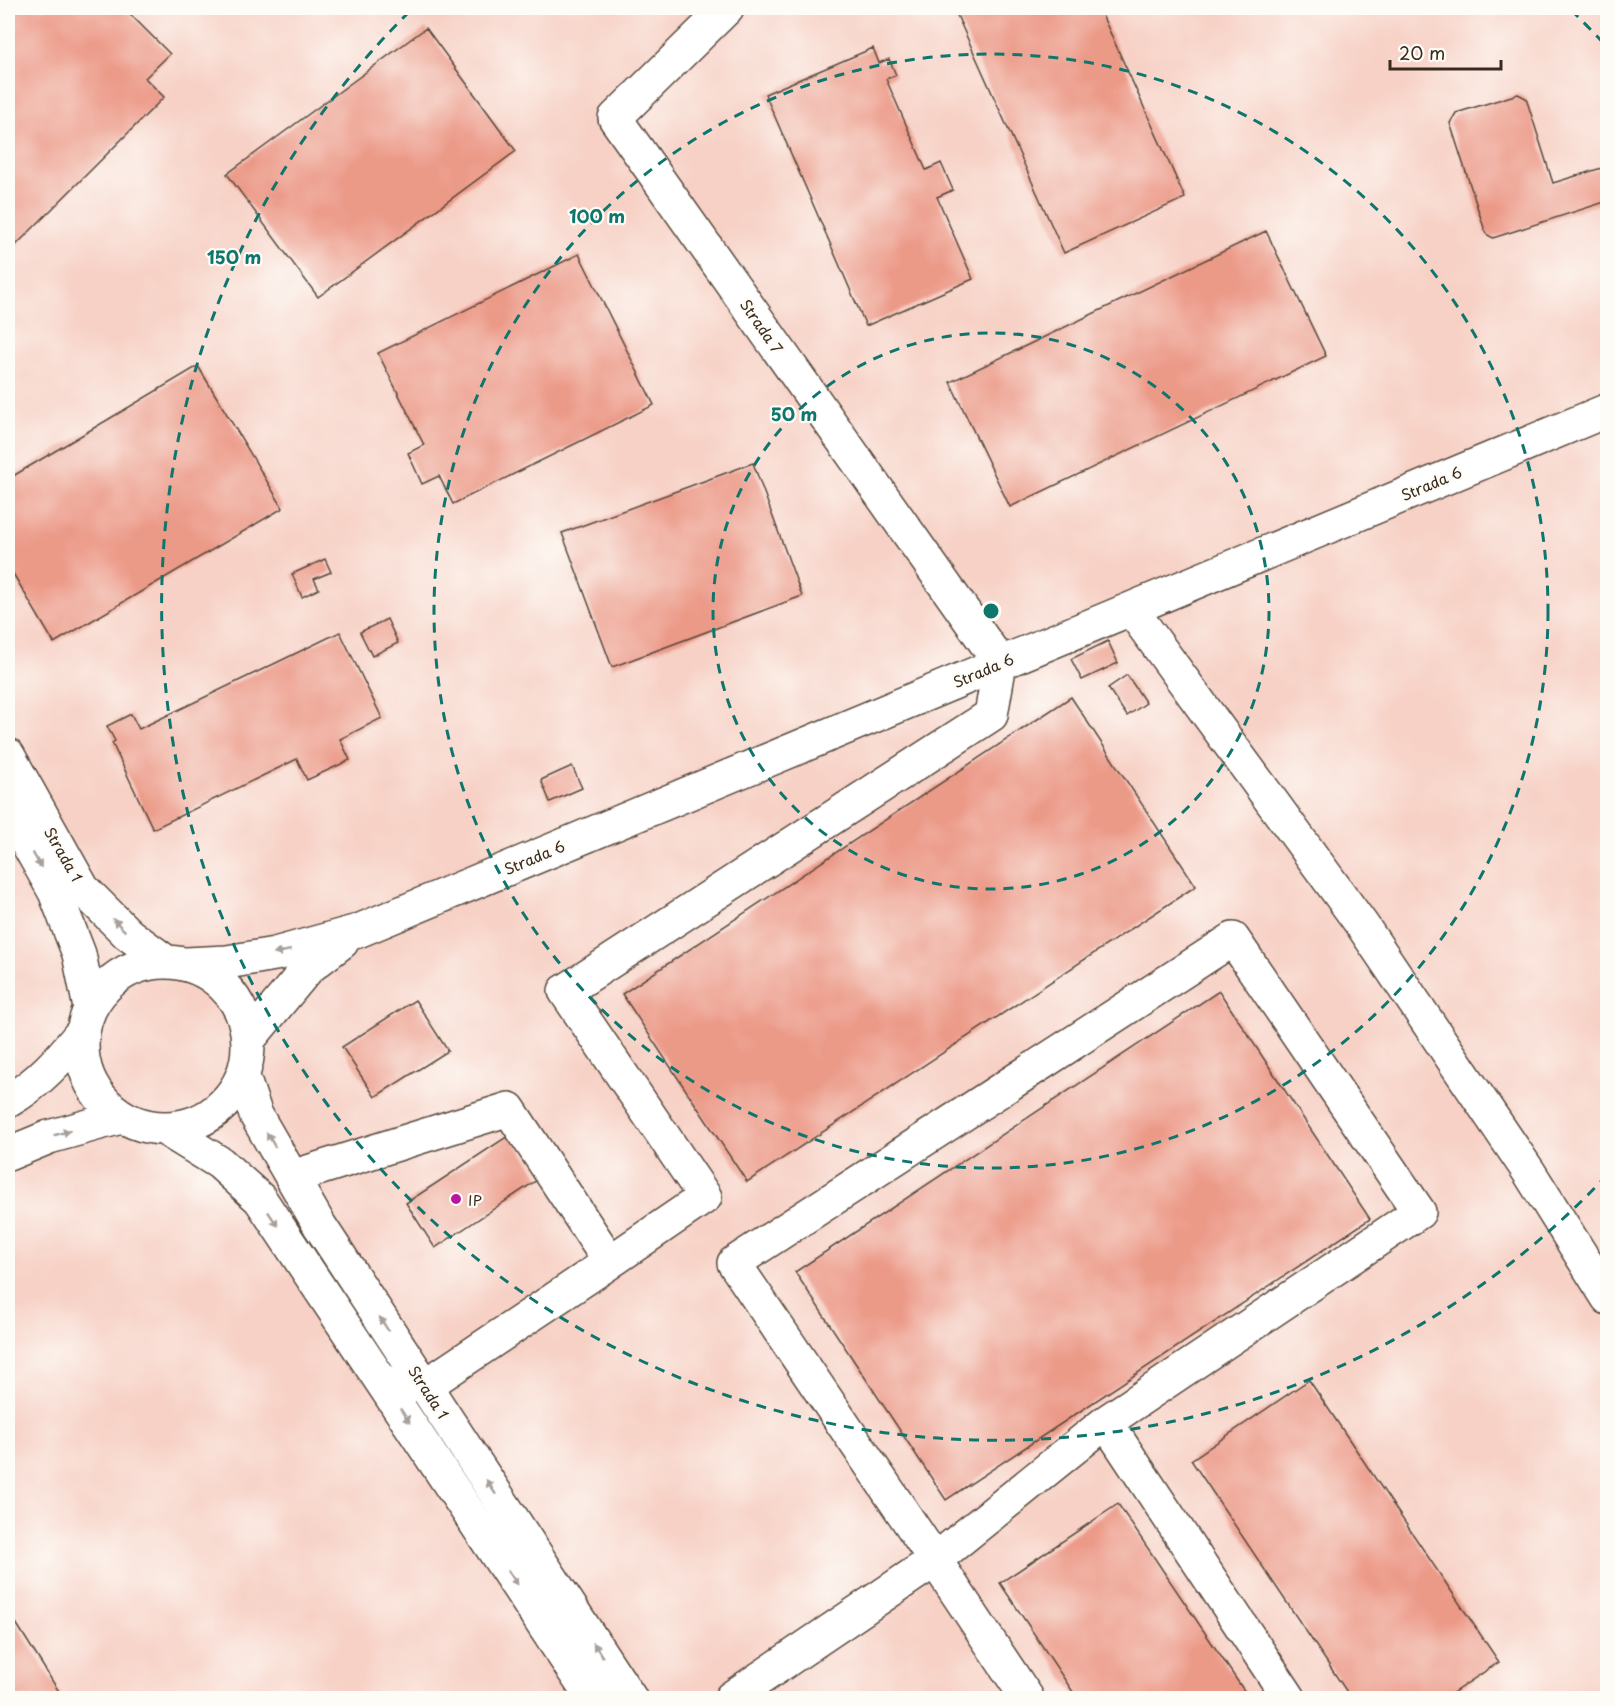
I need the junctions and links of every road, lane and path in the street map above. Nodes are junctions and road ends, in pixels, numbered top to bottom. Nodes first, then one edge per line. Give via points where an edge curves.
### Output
1 (727, 8) edge
2 (1608, 410) edge
3 (1131, 609) junction
4 (1000, 663) junction
5 (8, 755) edge
6 (8, 809) edge
7 (358, 931) junction
8 (176, 963) junction
9 (87, 1019) junction
10 (249, 1039) junction
11 (243, 1077) junction
12 (8, 1101) edge
13 (121, 1117) junction
14 (165, 1129) junction
15 (8, 1154) edge
16 (292, 1177) junction
17 (610, 1262) junction
18 (1608, 1298) edge
19 (380, 1378) junction
20 (425, 1386) junction
21 (1106, 1422) junction
22 (935, 1560) junction
23 (592, 1698) edge
24 (630, 1698) edge
25 (731, 1698) edge
26 (1027, 1698) edge
27 (1289, 1698) edge

1 - 4 street, Strada 7 via 615,118
2 - 3 street, Strada 6
3 - 4 street, Strada 6
3 - 18 street via 1362,925 1529,1172
4 - 7 street, Strada 6
4 - 17 street via 991,715 565,991 705,1197
8 -> 5 street, Strada 1 via 128,934 83,889
6 -> 9 street, Strada 1 via 55,892 79,954
7 -> 8 street, Strada 6 via 275,954 227,962
7 - 10 street, Strada 6 via 308,968
8 - 9 street via 147,964 129,970 101,992
8 - 10 street via 203,970 230,992 240,1006
9 - 12 street via 58,1062
9 - 13 street via 82,1059 100,1098
10 - 11 street
11 - 14 street via 230,1098 212,1115 189,1126
16 -> 11 street, Strada 1 via 256,1115
13 - 14 street via 142,1126
15 -> 13 street via 49,1137
14 -> 19 street via 220,1163 260,1199
16 - 17 street via 508,1108
20 -> 16 street, Strada 1
17 - 20 street
19 - 20 street
19 -> 23 street
24 -> 20 street, Strada 1
21 - 22 street
21 - 22 street via 1419,1212 1233,939 734,1263
21 - 27 street
22 - 25 street
22 - 26 street

